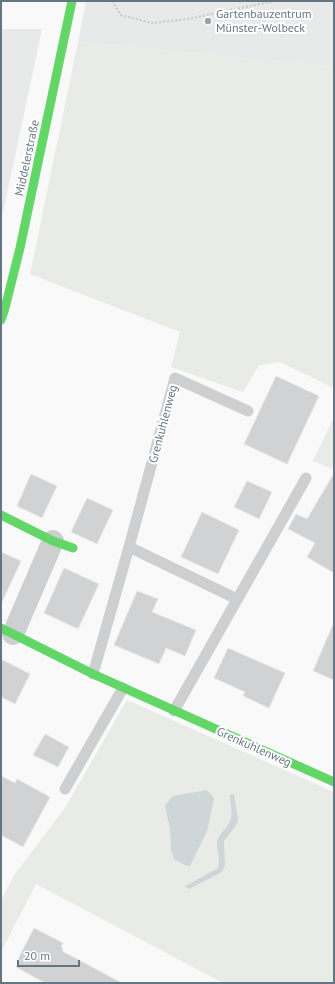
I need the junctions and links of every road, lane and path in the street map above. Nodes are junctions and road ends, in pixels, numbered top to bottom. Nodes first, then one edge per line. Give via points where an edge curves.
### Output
1 (72, 1) edge
2 (112, 1) edge
3 (274, 1) edge
4 (1, 320) edge
5 (248, 411) dead end
6 (306, 478) dead end
7 (1, 514) edge
8 (53, 541) junction
9 (129, 546) junction
10 (73, 548) dead end
11 (237, 599) junction
12 (7, 631) edge
13 (93, 674) junction
14 (122, 688) junction
15 (174, 711) junction
16 (334, 782) edge
17 (65, 789) dead end

1 - 4 street, Middelerstraße via 20,248
2 - 3 path via 121,15 152,23 188,19
5 - 9 lane, Grenkuhlenweg via 175,378
6 - 11 lane
7 - 8 street
8 - 10 street
8 - 12 street, Grenkuhlenweg
9 - 11 lane
9 - 13 lane, Grenkuhlenweg
11 - 15 lane
12 - 13 street, Grenkuhlenweg
13 - 14 street, Grenkuhlenweg
14 - 15 street, Grenkuhlenweg
14 - 17 lane
15 - 16 street, Grenkuhlenweg

